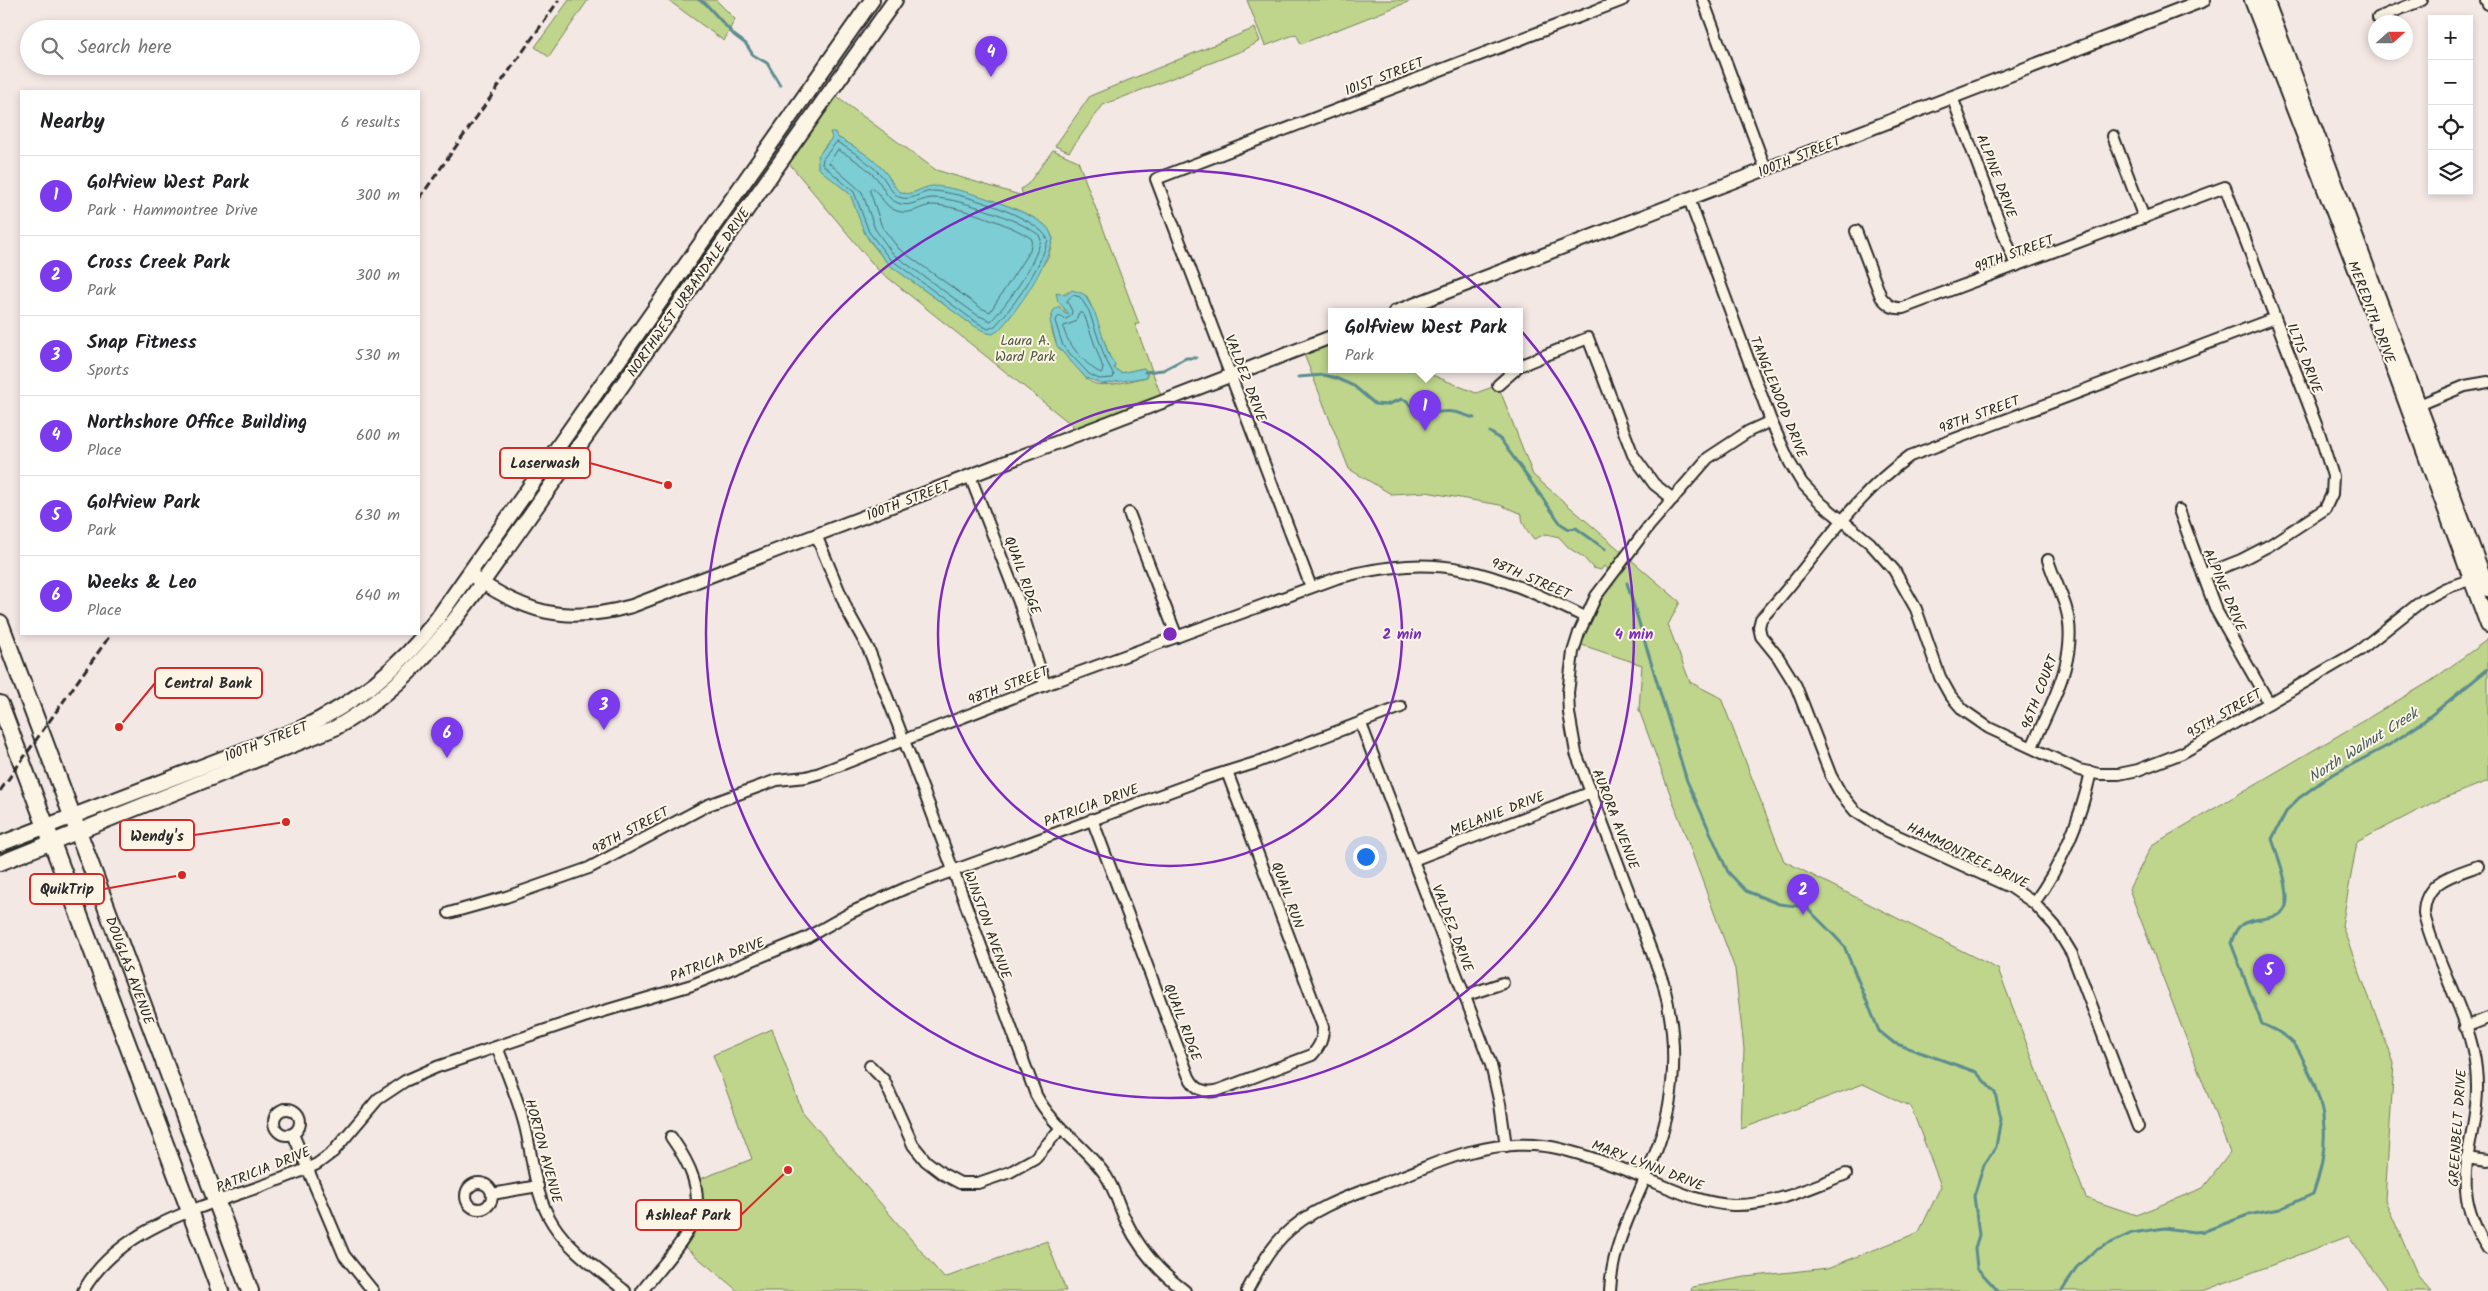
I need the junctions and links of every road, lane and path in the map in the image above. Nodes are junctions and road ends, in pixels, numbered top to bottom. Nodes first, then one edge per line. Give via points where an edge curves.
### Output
1 (872, 0) edge
2 (895, 0) edge
3 (1623, 0) edge
4 (1703, 0) edge
5 (2204, 0) edge
6 (2252, 0) edge
7 (2266, 0) edge
8 (2422, 0) edge
9 (2486, 0) edge
10 (2488, 4) edge
11 (2385, 15) edge
12 (1952, 97) junction
13 (2113, 136) dead end
14 (1766, 170) junction
15 (1156, 179) joint
16 (2225, 187) joint
17 (1688, 200) junction
18 (2144, 218) junction
19 (1856, 231) dead end
20 (2016, 266) junction
21 (1405, 308) edge
22 (2275, 318) junction
23 (1328, 338) edge
24 (1523, 364) edge
25 (1512, 373) edge
26 (1230, 376) junction
27 (2488, 382) edge
28 (1498, 385) dead end
29 (2413, 407) junction
30 (1771, 421) junction
31 (970, 476) junction
32 (1672, 499) junction
33 (2178, 510) dead end
34 (1129, 513) dead end
35 (1843, 521) junction
36 (816, 535) junction
37 (2048, 560) dead end
38 (468, 574) junction
39 (2202, 575) junction
40 (2478, 577) junction
41 (482, 583) junction
42 (1311, 587) junction
43 (2488, 589) edge
44 (1586, 617) junction
45 (0, 623) edge
46 (2488, 625) edge
47 (1759, 629) joint
48 (1177, 637) junction
49 (1045, 685) junction
50 (2268, 703) junction
51 (0, 704) edge
52 (1401, 706) dead end
53 (1361, 724) junction
54 (904, 740) junction
55 (2032, 747) junction
56 (1228, 772) junction
57 (2091, 772) junction
58 (1592, 792) junction
59 (72, 815) junction
60 (1092, 819) junction
61 (46, 826) junction
62 (78, 832) junction
63 (52, 842) junction
64 (0, 844) edge
65 (1413, 860) junction
66 (0, 863) edge
67 (2478, 866) dead end
68 (953, 870) junction
69 (2034, 903) junction
70 (449, 913) dead end
71 (1503, 983) dead end
72 (1464, 996) junction
73 (2488, 1018) edge
74 (1322, 1027) joint
75 (2465, 1027) junction
76 (497, 1046) junction
77 (870, 1066) dead end
78 (2138, 1126) dead end
79 (1060, 1130) junction
80 (293, 1134) dead end
81 (671, 1137) dead end
82 (1506, 1146) junction
83 (2466, 1158) junction
84 (2488, 1161) edge
85 (308, 1169) junction
86 (1846, 1174) dead end
87 (1645, 1178) junction
88 (538, 1186) junction
89 (492, 1194) dead end
90 (217, 1202) junction
91 (190, 1213) junction
92 (2488, 1249) edge
93 (83, 1291) edge
94 (220, 1291) edge
95 (250, 1291) edge
96 (372, 1291) edge
97 (625, 1291) edge
98 (642, 1291) edge
99 (1185, 1291) edge
100 (1247, 1291) edge
101 (1610, 1291) edge

1 - 38 main road, NORTHWEST URBANDALE DRIVE
2 - 41 main road, NORTHWEST URBANDALE DRIVE
3 - 15 street, 101ST STREET
4 - 14 street
5 - 12 street, 100TH STREET
6 - 29 main road, MEREDITH DRIVE
7 - 29 main road, MEREDITH DRIVE
8 - 11 street
9 - 10 street
12 - 14 street, 100TH STREET
12 - 20 street, ALPINE DRIVE
13 - 18 street
14 - 17 street, 100TH STREET
15 - 26 street, VALDEZ DRIVE
16 - 18 street, 99TH STREET
16 - 22 street, ILTIS DRIVE
17 - 21 street, 100TH STREET
17 - 30 street, TANGLEWOOD DRIVE
18 - 20 street, 99TH STREET
19 - 20 street, 99TH STREET via 1881,297 1895,308 1913,306
22 - 35 street, 98TH STREET via 1910,456 1887,473
22 - 39 street, ILTIS DRIVE via 2333,476 2332,494 2325,509 2270,545
23 - 26 street, 100TH STREET
24 - 32 street via 1588,338 1632,455 1654,484
25 - 28 street
26 - 31 street, 100TH STREET
26 - 42 street, VALDEZ DRIVE
27 - 29 street via 2465,386
29 - 40 main road, MEREDITH DRIVE
30 - 32 street, AURORA AVENUE via 1742,435 1708,458
30 - 35 street, TANGLEWOOD DRIVE via 1802,483
31 - 36 street, 100TH STREET
31 - 49 street, QUAIL RIDGE via 1020,605
32 - 44 street, AURORA AVENUE via 1596,596
33 - 39 street, ALPINE DRIVE
34 - 48 street
35 - 47 street, 98TH STREET via 1761,619
35 - 55 street, TANGLEWOOD DRIVE via 1883,556 1905,585 1940,677 1954,700 1979,723
36 - 41 street, 100TH STREET via 608,613 575,616 535,610 505,598
36 - 54 street, WINSTON AVENUE via 848,612 869,650
37 - 55 street, 96TH COURT via 2066,609 2070,644 2066,668
38 - 41 street, 100TH STREET
38 - 59 main road, 100TH STREET via 410,651 339,709 294,731
39 - 50 street, ALPINE DRIVE via 2229,635
40 - 43 main road, MEREDITH DRIVE
40 - 46 main road, MEREDITH DRIVE
40 - 50 street, 95TH STREET via 2423,600 2360,650
41 - 62 main road, 100TH STREET via 425,657 390,692 357,716 305,742
42 - 44 street, 98TH STREET via 1366,570 1405,565 1458,568 1510,581
42 - 48 street, 98TH STREET
44 - 58 street, AURORA AVENUE via 1572,659 1568,693 1576,753
45 - 59 main road, DOUGLAS AVENUE
47 - 69 street, HAMMONTREE DRIVE via 1796,686 1831,776 1855,810 1882,829 2012,888
48 - 49 street, 98TH STREET
49 - 54 street, 98TH STREET
50 - 57 street, 95TH STREET via 2182,752 2138,770 2119,774
51 - 61 main road, DOUGLAS AVENUE
52 - 53 street, PATRICIA DRIVE
53 - 56 street, PATRICIA DRIVE
53 - 65 street, VALDEZ DRIVE
54 - 68 street, WINSTON AVENUE
54 - 70 street, 98TH STREET via 820,773 777,780 708,805 589,868
55 - 57 street, TANGLEWOOD DRIVE via 2079,770
56 - 60 street, PATRICIA DRIVE
56 - 74 street, QUAIL RUN
57 - 69 street via 2074,832
58 - 65 street, MELANIE DRIVE
58 - 87 street, AURORA AVENUE via 1655,958 1669,1005 1674,1046 1670,1101 1662,1136
59 - 61 main road, 100TH STREET
59 - 62 main road, DOUGLAS AVENUE
60 - 68 street, PATRICIA DRIVE
60 - 74 street, QUAIL RIDGE via 1193,1085 1211,1092 1312,1055 1322,1042
61 - 63 main road, DOUGLAS AVENUE
61 - 64 main road, 100TH STREET
62 - 63 main road, 100TH STREET
62 - 90 main road, DOUGLAS AVENUE
63 - 66 main road, 100TH STREET
63 - 91 main road, DOUGLAS AVENUE
65 - 72 street, VALDEZ DRIVE
67 - 75 street, GREENBELT DRIVE via 2437,883 2424,905 2426,922
68 - 76 street, PATRICIA DRIVE via 861,908 806,938 692,985
68 - 79 street, WINSTON AVENUE via 1036,1095
69 - 78 street, HAMMONTREE DRIVE via 2055,926 2072,954
71 - 72 street
72 - 82 street, VALDEZ DRIVE via 1491,1065
73 - 75 street
75 - 83 street, GREENBELT DRIVE via 2473,1052 2477,1084
76 - 85 street, PATRICIA DRIVE via 405,1081 378,1099 333,1152
76 - 88 street, HORTON AVENUE via 521,1111
77 - 79 street via 884,1080 913,1145 926,1161 960,1183 978,1183 1010,1172 1035,1158
79 - 99 street, WINSTON AVENUE via 1090,1157 1106,1177 1126,1222 1147,1256 1165,1277
80 - 85 street
81 - 98 street via 687,1159 695,1181 697,1210 688,1232
82 - 87 street, MARY LYNN DRIVE via 1559,1148
82 - 100 street, MARY LYNN DRIVE via 1454,1156 1322,1208 1283,1237 1262,1262
83 - 84 street
83 - 92 street, GREENBELT DRIVE via 2468,1207
85 - 90 street, PATRICIA DRIVE
85 - 96 street via 344,1255
86 - 87 street, MARY LYNN DRIVE via 1784,1198 1735,1205 1694,1199
87 - 101 street, AURORA AVENUE via 1620,1237
88 - 89 street
88 - 97 street, HORTON AVENUE via 547,1215 560,1234
90 - 91 street, PATRICIA DRIVE
90 - 95 main road, DOUGLAS AVENUE
91 - 93 street, PATRICIA DRIVE via 145,1231 118,1250 95,1273
91 - 94 main road, DOUGLAS AVENUE

